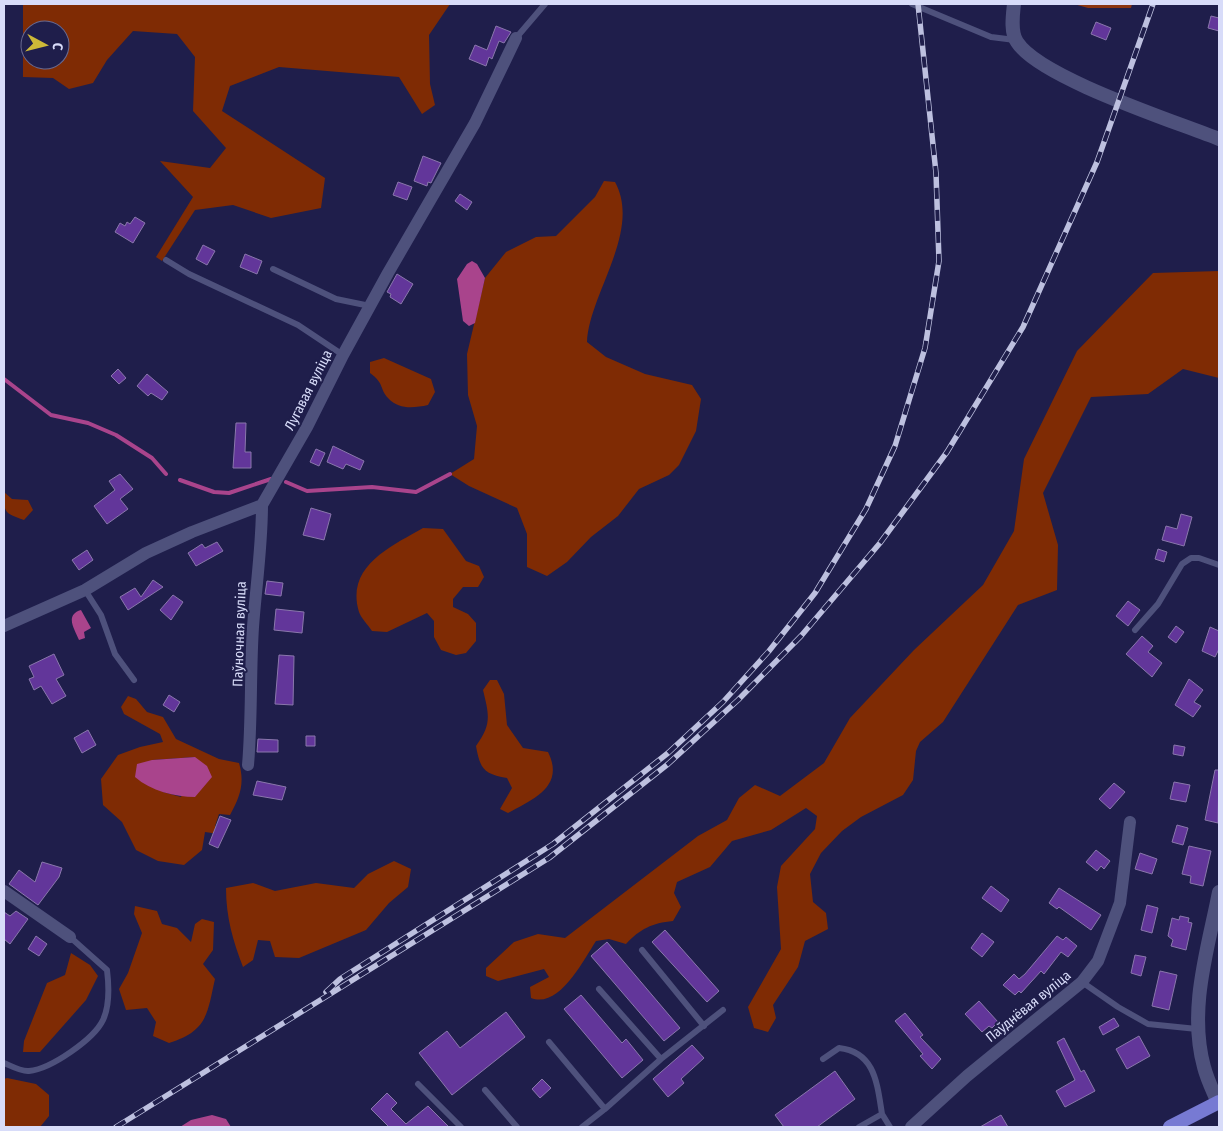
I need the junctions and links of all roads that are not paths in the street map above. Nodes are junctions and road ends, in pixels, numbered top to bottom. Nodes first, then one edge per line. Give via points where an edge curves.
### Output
1 (545, 4) edge
2 (912, 4) edge
3 (1014, 4) edge
4 (516, 38) joint
5 (1015, 40) junction
6 (1219, 138) edge
7 (166, 260) dead end
8 (273, 269) dead end
9 (370, 306) junction
10 (343, 355) junction
11 (262, 505) junction
12 (1219, 565) edge
13 (85, 590) junction
14 (4, 626) edge
15 (1136, 630) dead end
16 (134, 680) dead end
17 (248, 765) dead end
18 (1130, 822) dead end
19 (4, 891) edge
20 (1219, 892) edge
21 (70, 937) joint
22 (642, 950) dead end
23 (1082, 982) junction
24 (599, 989) dead end
25 (723, 1010) dead end
26 (704, 1026) junction
27 (1197, 1029) junction
28 (549, 1042) dead end
29 (662, 1059) junction
30 (823, 1059) dead end
31 (4, 1063) edge
32 (418, 1084) dead end
33 (485, 1090) dead end
34 (1219, 1102) edge
35 (605, 1109) junction
36 (882, 1114) junction
37 (460, 1127) edge
38 (517, 1127) edge
39 (582, 1127) edge
40 (859, 1127) edge
41 (890, 1127) edge
42 (911, 1127) edge
43 (1170, 1127) edge

1 - 4 lane
2 - 5 lane via 990,37
3 - 5 street
4 - 9 street, Лугавая вуліца via 475,123
5 - 6 street via 1027,55 1053,72
7 - 10 lane via 298,325
8 - 9 lane via 336,299
9 - 10 street, Лугавая вуліца
10 - 11 street, Лугавая вуліца via 307,427
11 - 13 street via 146,554
11 - 17 street, Паўночная вуліца
12 - 15 lane via 1199,558 1191,558 1182,564 1158,604
13 - 14 street
13 - 16 lane via 101,615 115,654
18 - 23 street, Паўднёвая вуліца via 1120,903 1098,961
19 - 21 street
20 - 27 street via 1202,978
21 - 31 lane via 107,970 110,988 103,1020 81,1045 43,1068 27,1072
22 - 26 lane
23 - 27 lane via 1148,1024
23 - 42 street, Паўднёвая вуліца via 974,1070
24 - 29 lane
25 - 26 lane
26 - 29 lane
27 - 34 street via 1204,1067
28 - 35 lane
29 - 35 lane
30 - 36 lane via 839,1048 853,1049 863,1055 877,1080
32 - 37 lane
33 - 38 lane
34 - 43 main road
35 - 39 lane
36 - 40 lane
36 - 41 lane

